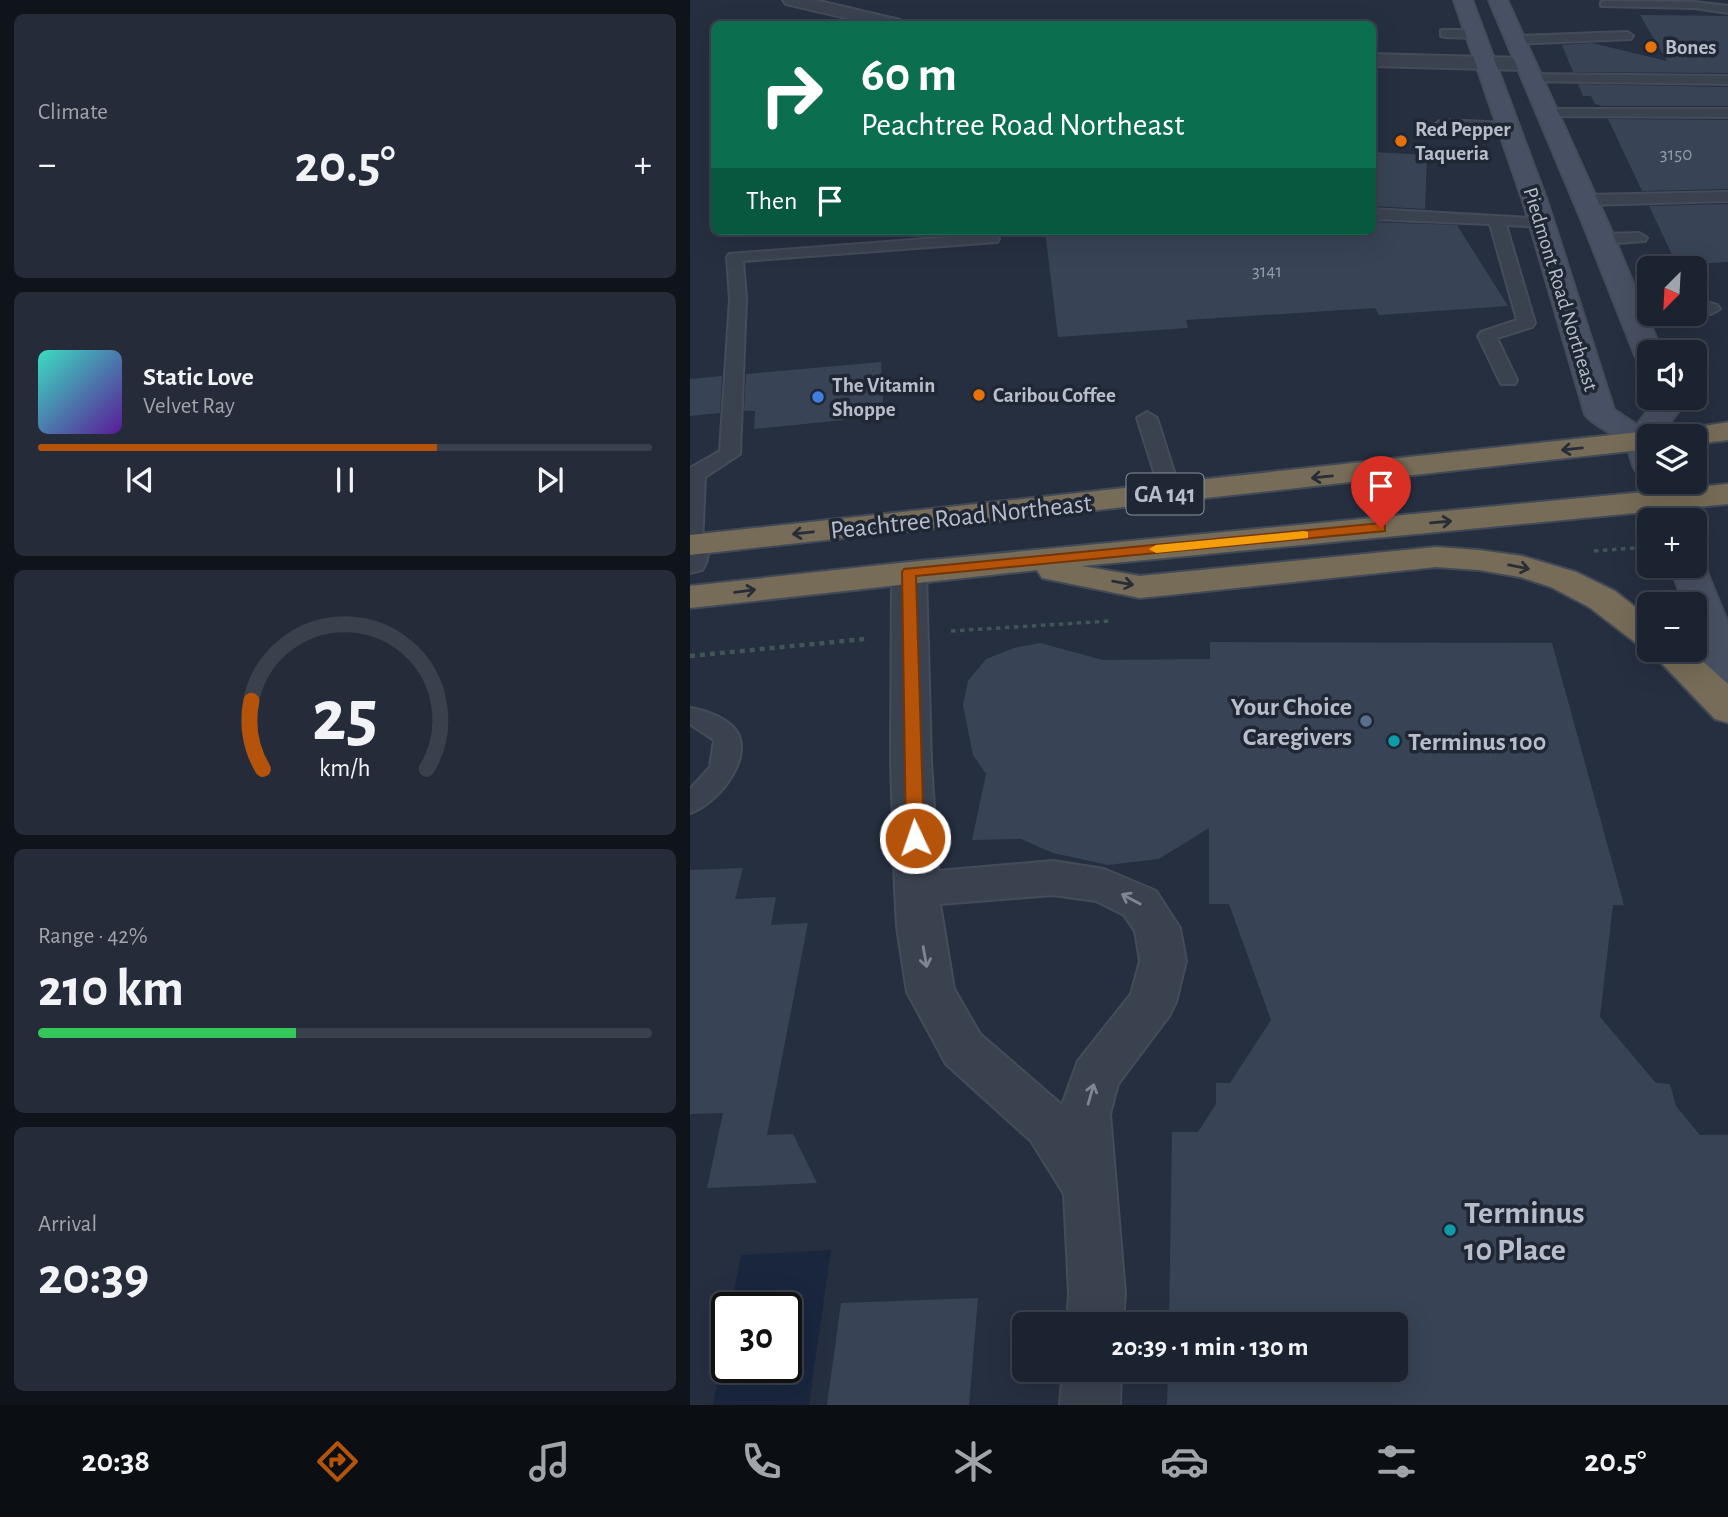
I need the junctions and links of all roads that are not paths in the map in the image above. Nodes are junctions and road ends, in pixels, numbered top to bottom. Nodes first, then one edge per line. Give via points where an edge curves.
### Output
1 (792, 0) edge
2 (1463, 0) edge
3 (1498, 0) edge
4 (1728, 1) edge
5 (1605, 4) dead end
6 (1694, 5) junction
7 (1728, 10) edge
8 (880, 21) edge
9 (1445, 33) dead end
10 (1475, 34) junction
11 (1627, 36) dead end
12 (1515, 40) junction
13 (1570, 40) junction
14 (1376, 61) edge
15 (1486, 64) junction
16 (1566, 67) junction
17 (1528, 71) junction
18 (1728, 80) edge
19 (1545, 113) junction
20 (1728, 113) edge
21 (1442, 124) dead end
22 (1509, 127) junction
23 (1728, 196) edge
24 (1586, 200) junction
25 (1376, 214) edge
26 (1497, 221) junction
27 (1542, 222) junction
28 (1639, 238) dead end
29 (991, 239) dead end
30 (1602, 239) junction
31 (1637, 292) edge
32 (1508, 380) dead end
33 (1147, 418) dead end
34 (1728, 431) edge
35 (1707, 434) edge
36 (1637, 442) edge
37 (1637, 450) edge
38 (1171, 494) junction
39 (1728, 494) edge
40 (1661, 501) edge
41 (690, 545) edge
42 (690, 563) edge
43 (1007, 563) junction
44 (909, 572) junction
45 (1692, 578) edge
46 (690, 597) edge
47 (1637, 626) edge
48 (1681, 662) edge
49 (1728, 675) edge
50 (1728, 710) edge
51 (690, 716) edge
52 (690, 803) edge
53 (917, 889) junction
54 (1088, 1186) junction
55 (1096, 1312) edge
56 (1091, 1382) edge
57 (1090, 1405) edge

1 - 8 street
2 - 10 main road, Piedmont Road Northeast
3 - 12 main road, Piedmont Road Northeast
4 - 6 lane
5 - 6 lane
6 - 7 lane
9 - 10 lane
10 - 15 main road, Piedmont Road Northeast
11 - 13 lane
12 - 13 lane
12 - 17 main road, Piedmont Road Northeast
13 - 16 lane via 1556,45
14 - 15 street via 1416,67
15 - 17 street
15 - 22 main road, Piedmont Road Northeast
16 - 17 lane
16 - 18 lane
17 - 19 main road, Piedmont Road Northeast
19 - 20 lane
19 - 24 main road, Piedmont Road Northeast
21 - 22 lane
22 - 27 main road, Piedmont Road Northeast
23 - 24 lane
24 - 30 main road, Piedmont Road Northeast
25 - 26 lane
26 - 27 lane
26 - 32 lane via 1526,323 1487,336
27 - 36 main road, Piedmont Road Northeast via 1600,414
28 - 30 lane
29 - 41 lane via 735,257 738,299 730,454 695,474
30 - 31 main road, Piedmont Road Northeast
33 - 38 lane
34 - 35 highway
37 -> 38 highway, Peachtree Road Northeast / GA 141
38 -> 41 highway, Peachtree Road Northeast / GA 141
39 - 40 highway, Peachtree Road Northeast / GA 141
43 -> 40 highway, Peachtree Road Northeast / GA 141
41 - 42 street
43 - 44 highway, Peachtree Road Northeast / GA 141
43 -> 47 highway via 1140,587 1425,558 1480,559 1556,576 1600,598
46 -> 44 highway, Peachtree Road Northeast / GA 141
44 - 53 street
45 - 49 main road
48 - 50 highway
51 - 52 lane via 727,736 728,759 712,785
53 -> 54 street via 931,992 963,1049 1049,1125
54 -> 53 street via 1085,1114 1096,1076 1152,1002 1163,961 1157,928 1140,903 1104,886 1053,878
54 - 55 street
56 - 57 street

